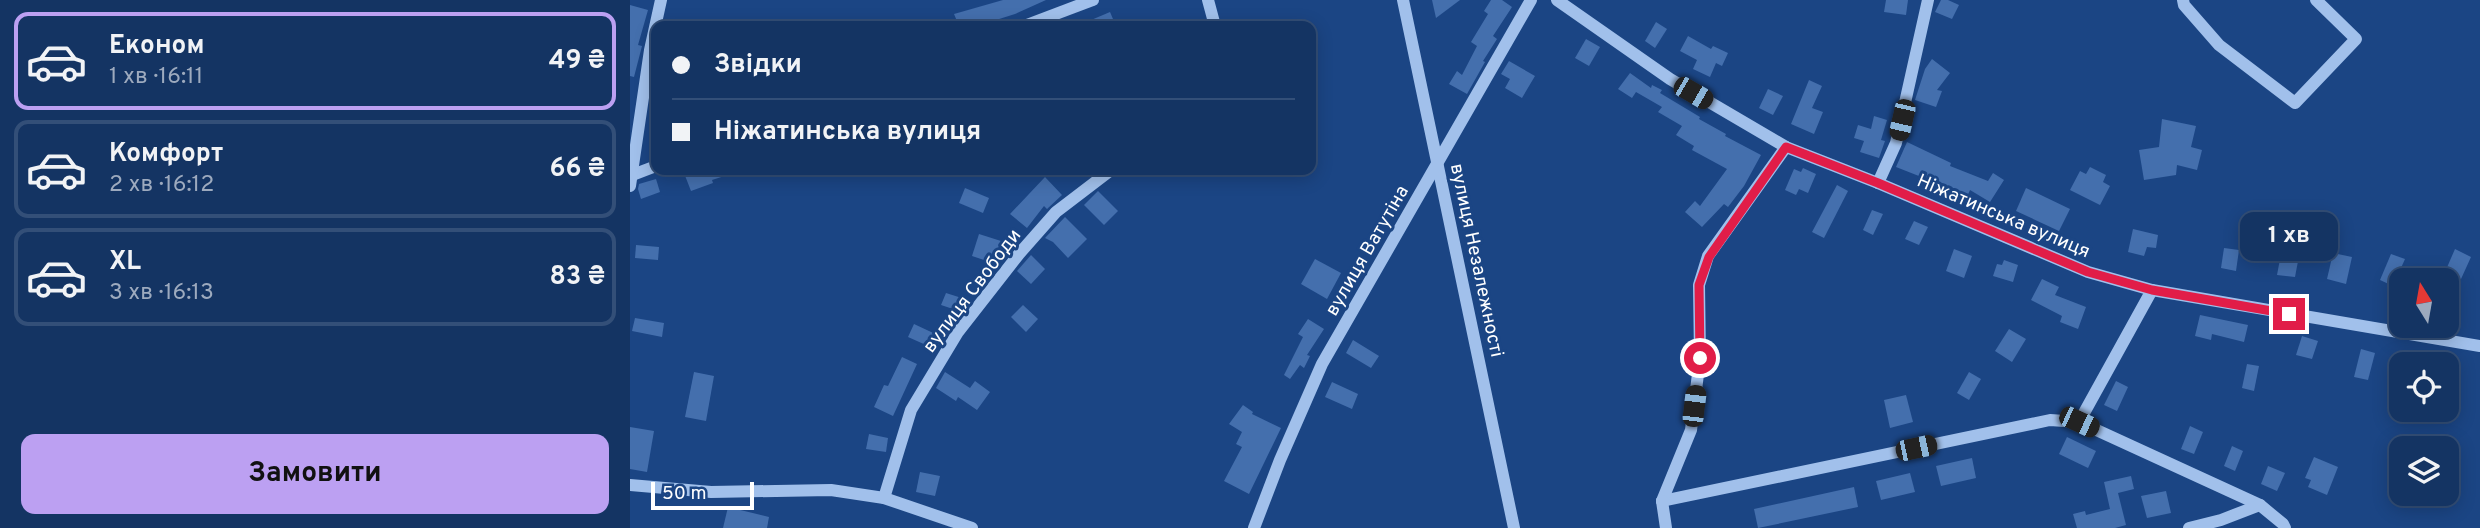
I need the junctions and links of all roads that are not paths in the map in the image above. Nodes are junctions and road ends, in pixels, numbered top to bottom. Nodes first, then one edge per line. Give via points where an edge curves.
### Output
1 (661, 0) edge
2 (1093, 0) edge
3 (1208, 0) edge
4 (1403, 0) edge
5 (1531, 0) edge
6 (1558, 0) edge
7 (1928, 0) edge
8 (2183, 0) edge
9 (2316, 0) edge
10 (656, 21) edge
11 (1037, 21) edge
12 (1214, 21) edge
13 (651, 45) edge
14 (1786, 147) junction
15 (1439, 163) junction
16 (651, 168) edge
17 (1104, 175) edge
18 (630, 179) edge
19 (1878, 183) junction
20 (2152, 290) junction
21 (2480, 346) edge
22 (2079, 422) junction
23 (630, 485) edge
24 (884, 498) junction
25 (1662, 501) junction
26 (2260, 505) junction
27 (972, 528) edge
28 (1254, 528) edge
29 (1514, 528) edge
30 (1666, 528) edge
31 (2189, 528) edge
32 (2285, 528) edge

1 - 10 street
2 - 11 street
3 - 12 street
4 - 15 street, вулиця Незалежності
5 - 15 street, вулиця Ватутіна
6 - 14 street, Ніжатинська вулиця via 1670,79
7 - 19 street via 1896,143
8 - 9 street via 2219,45 2295,103 2356,39
13 - 18 street
14 - 19 street, Ніжатинська вулиця
14 - 25 street via 1709,257 1699,285 1700,358 1690,430
15 - 28 street, вулиця Ватутіна via 1322,364
15 - 29 street, вулиця Незалежності
16 - 18 street
17 - 24 street, вулиця Свободи via 1056,212 958,332 911,410
19 - 20 street, Ніжатинська вулиця via 2088,272
20 - 21 street, Ніжатинська вулиця
20 - 22 street
22 - 25 street via 2050,420
22 - 26 street
23 - 24 street via 711,492 831,490
24 - 27 street
25 - 30 street
26 - 31 street
26 - 32 street

